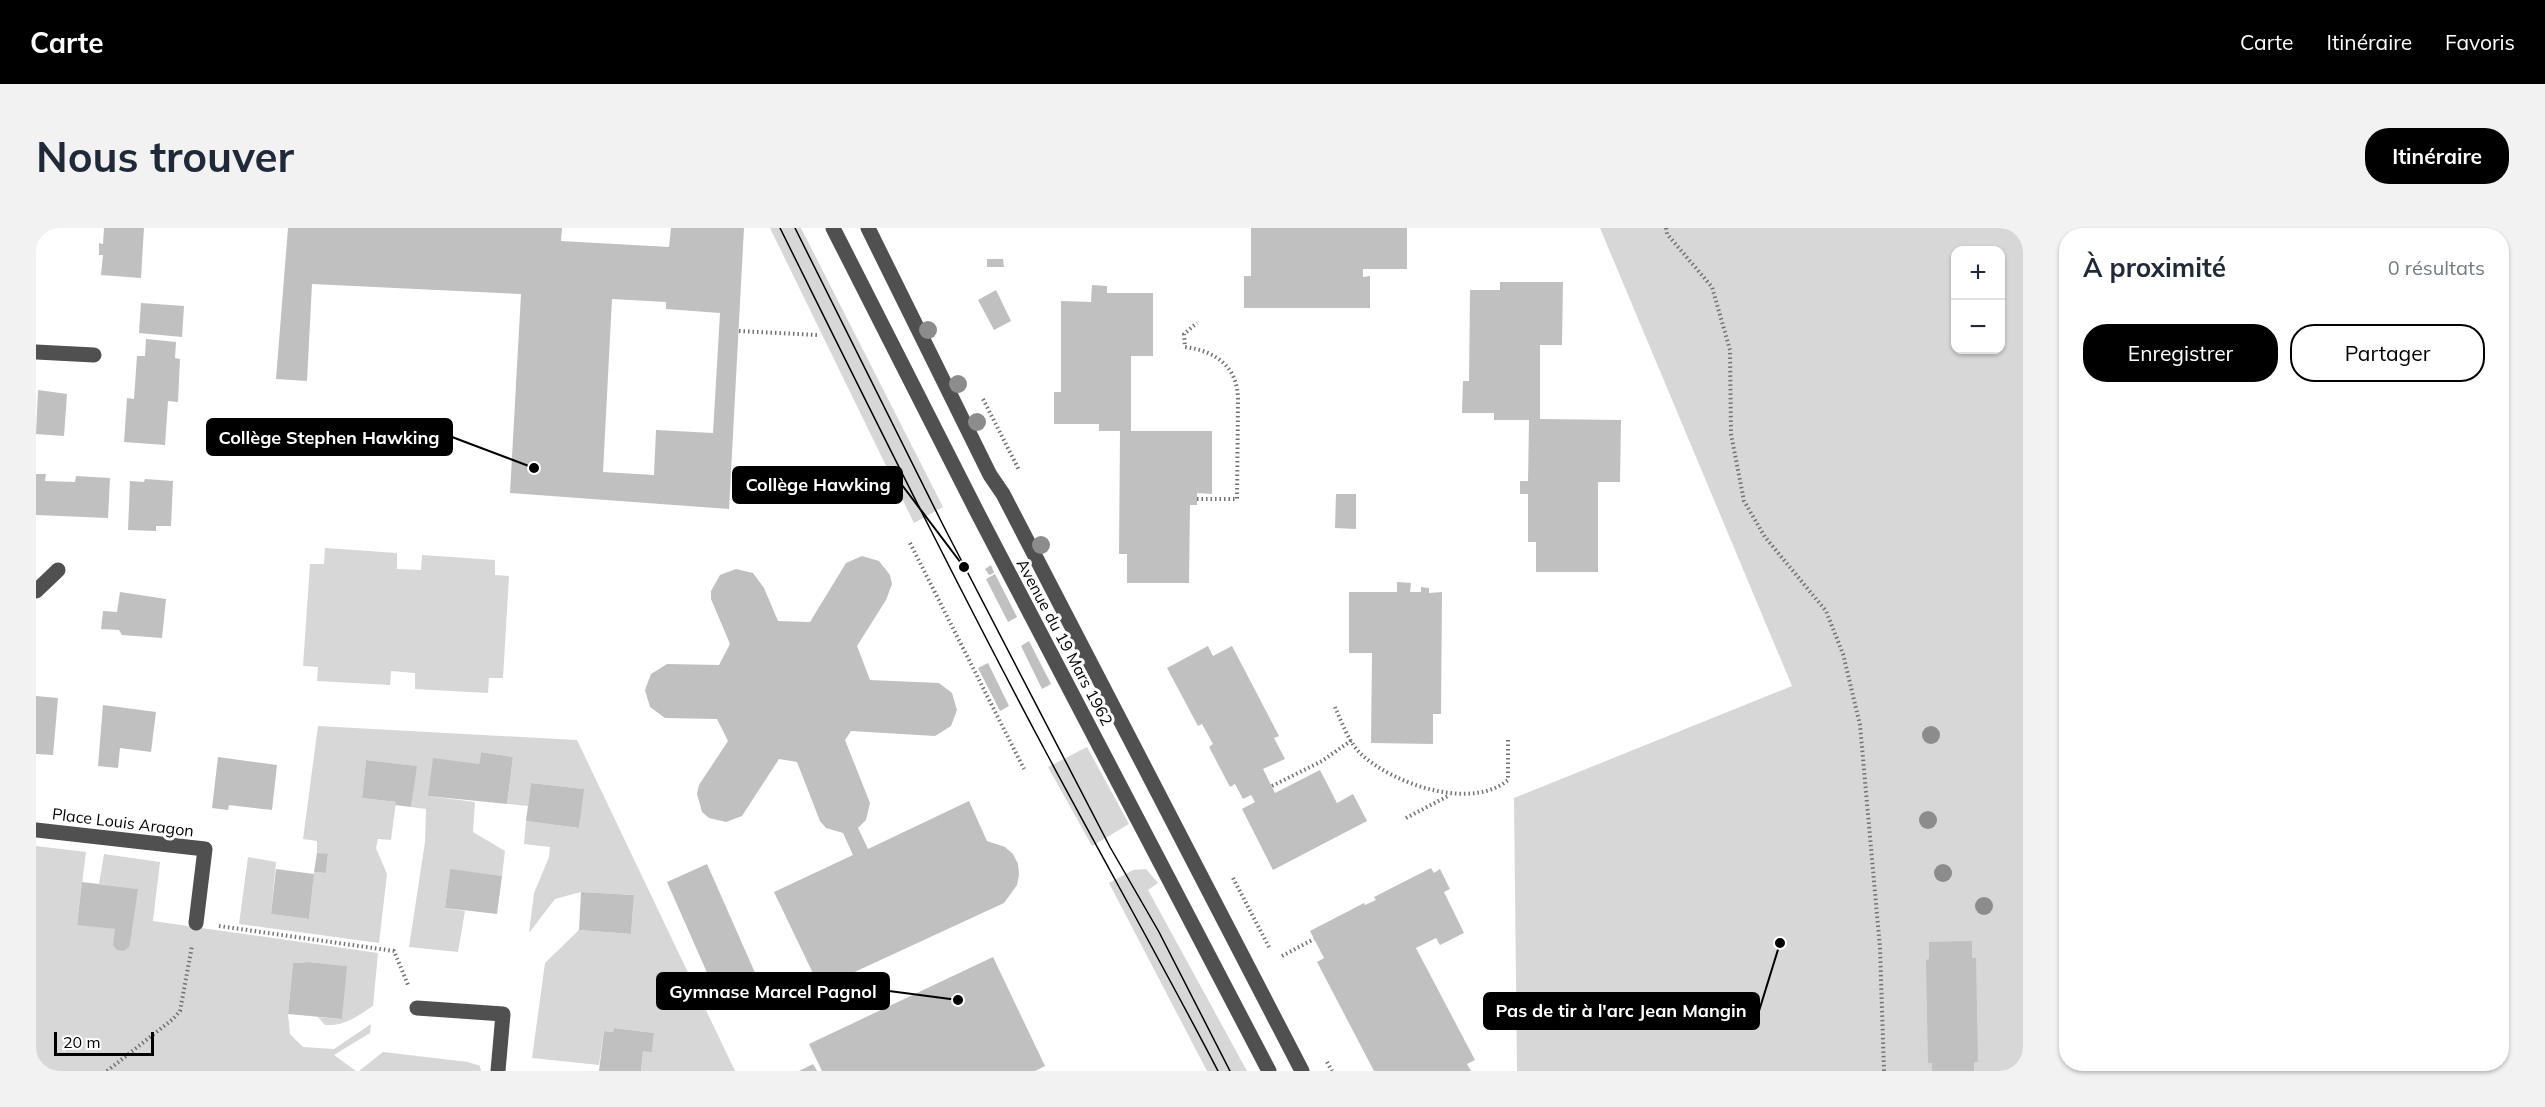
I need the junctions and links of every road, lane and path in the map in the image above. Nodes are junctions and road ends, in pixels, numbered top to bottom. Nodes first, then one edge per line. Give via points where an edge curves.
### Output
1 (832, 228) edge
2 (868, 228) edge
3 (1666, 228) edge
4 (1197, 323) dead end
5 (739, 331) dead end
6 (817, 335) dead end
7 (36, 352) edge
8 (94, 355) dead end
9 (978, 390) dead end
10 (1021, 473) dead end
11 (1197, 500) dead end
12 (910, 543) dead end
13 (58, 570) dead end
14 (36, 591) edge
15 (1335, 707) dead end
16 (1508, 737) dead end
17 (1352, 740) junction
18 (1024, 769) dead end
19 (1272, 786) dead end
20 (1452, 794) junction
21 (1406, 818) dead end
22 (36, 830) edge
23 (1246, 902) dead end
24 (196, 923) junction
25 (1261, 931) dead end
26 (1314, 939) dead end
27 (1282, 956) dead end
28 (417, 1008) joint
29 (107, 1071) edge
30 (498, 1071) edge
31 (1269, 1071) edge
32 (1302, 1071) edge
33 (1884, 1071) edge

1 - 31 street, Avenue du 19 Mars 1962
2 - 32 street, Avenue du 19 Mars 1962 via 990,475
3 - 33 path via 1712,287 1730,350 1731,434 1744,501 1765,537 1826,611 1843,654 1860,725 1880,948
4 - 11 path via 1184,334 1185,347 1202,349 1220,360 1238,385 1237,499
5 - 6 path
7 - 8 street
9 - 10 path
12 - 18 path
13 - 14 street
15 - 17 path
16 - 20 path via 1508,780 1486,790
17 - 19 path via 1322,761
17 - 20 path via 1362,755 1399,778
20 - 21 path
22 - 24 street, Place Louis Aragon via 205,849
23 - 25 path
24 - 28 path via 394,951
24 - 29 path via 180,1011
26 - 27 path
28 - 30 street via 503,1014

